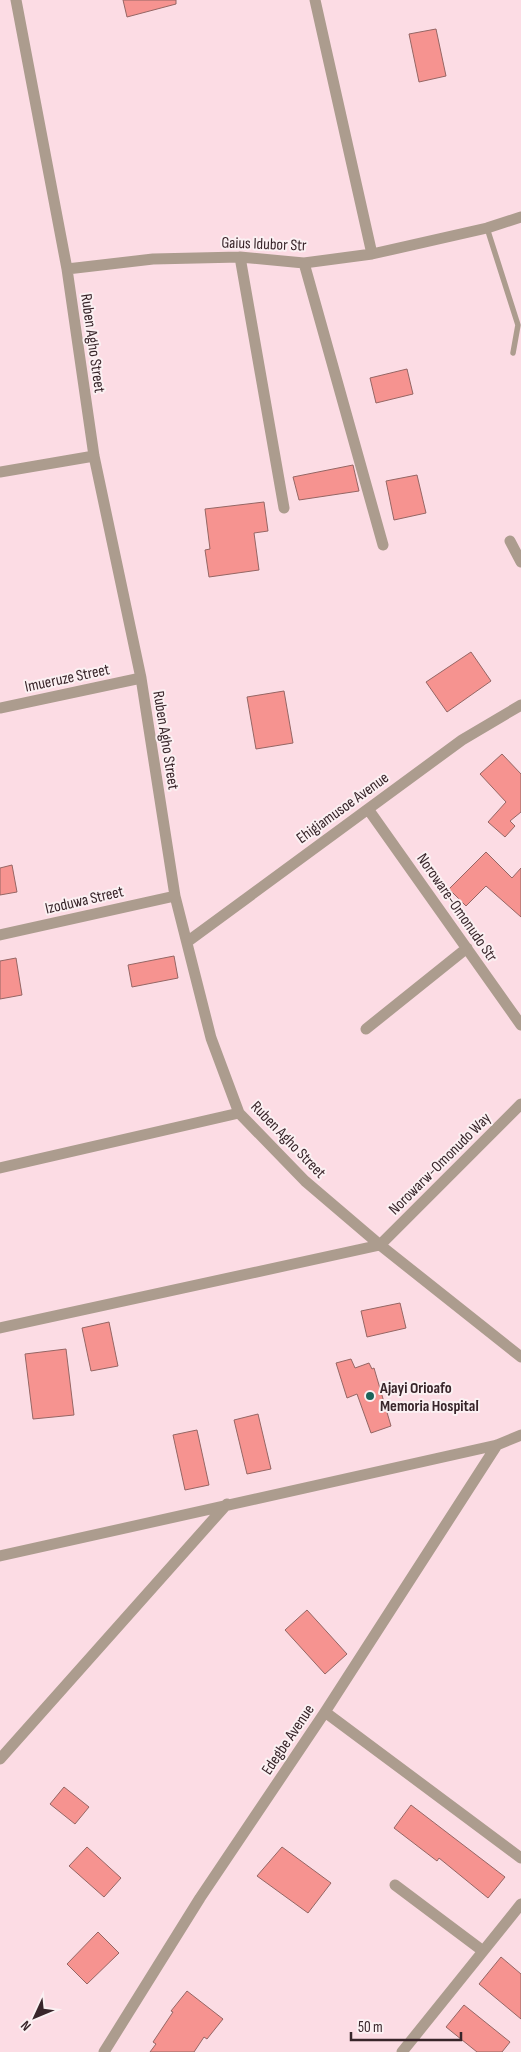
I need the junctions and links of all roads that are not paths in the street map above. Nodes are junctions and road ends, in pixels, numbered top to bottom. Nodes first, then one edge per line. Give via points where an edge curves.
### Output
1 (16, 0) edge
2 (315, 0) edge
3 (519, 219) edge
4 (487, 228) junction
5 (372, 254) junction
6 (240, 257) junction
7 (304, 263) junction
8 (67, 269) junction
9 (513, 353) dead end
10 (94, 456) junction
11 (0, 472) edge
12 (284, 508) dead end
13 (510, 541) dead end
14 (383, 545) dead end
15 (521, 562) edge
16 (141, 678) junction
17 (521, 705) edge
18 (0, 708) edge
19 (368, 809) junction
20 (175, 896) junction
21 (0, 935) edge
22 (187, 942) junction
23 (467, 948) junction
24 (521, 1024) edge
25 (366, 1030) dead end
26 (521, 1104) edge
27 (239, 1113) junction
28 (0, 1168) edge
29 (380, 1246) junction
30 (0, 1328) edge
31 (520, 1356) edge
32 (521, 1435) edge
33 (497, 1445) junction
34 (228, 1504) junction
35 (0, 1556) edge
36 (325, 1712) junction
37 (0, 1759) edge
38 (521, 1858) edge
39 (395, 1885) dead end
40 (521, 1904) edge
41 (483, 1951) junction
42 (104, 2052) edge
43 (402, 2052) edge

1 - 8 street, Ruben Agho Street
2 - 5 street
3 - 4 street, Gaius Idubor Str
4 - 5 street, Gaius Idubor Str
4 - 9 lane via 518,325
5 - 7 street, Gaius Idubor Str
6 - 7 street, Gaius Idubor Str
6 - 8 street, Gaius Idubor Str via 153,259
6 - 12 street
7 - 14 street
8 - 10 street, Ruben Agho Street
10 - 11 street
10 - 16 street, Ruben Agho Street
13 - 15 street
16 - 18 street, Imueruze Street
16 - 20 street, Ruben Agho Street
17 - 19 street, Ehigiamusoe Avenue via 462,740
19 - 22 street, Ehigiamusoe Avenue
19 - 23 street, Noroware-Omonudo Str
20 - 21 street, Izoduwa Street
20 - 22 street, Ruben Agho Street
22 - 27 street, Ruben Agho Street via 211,1038
23 - 24 street, Noroware-Omonudo Str
23 - 25 street
26 - 29 street, Norowarw-Omonudo Way
27 - 28 street
27 - 29 street, Ruben Agho Street via 306,1181
29 - 30 street
29 - 31 street, Ruben Agho Street
32 - 33 street
33 - 34 street
33 - 36 street, Edegbe Avenue
34 - 35 street
34 - 37 street
36 - 38 street
36 - 42 street, Edegbe Avenue via 200,1898
39 - 41 street
40 - 41 street
41 - 43 street

